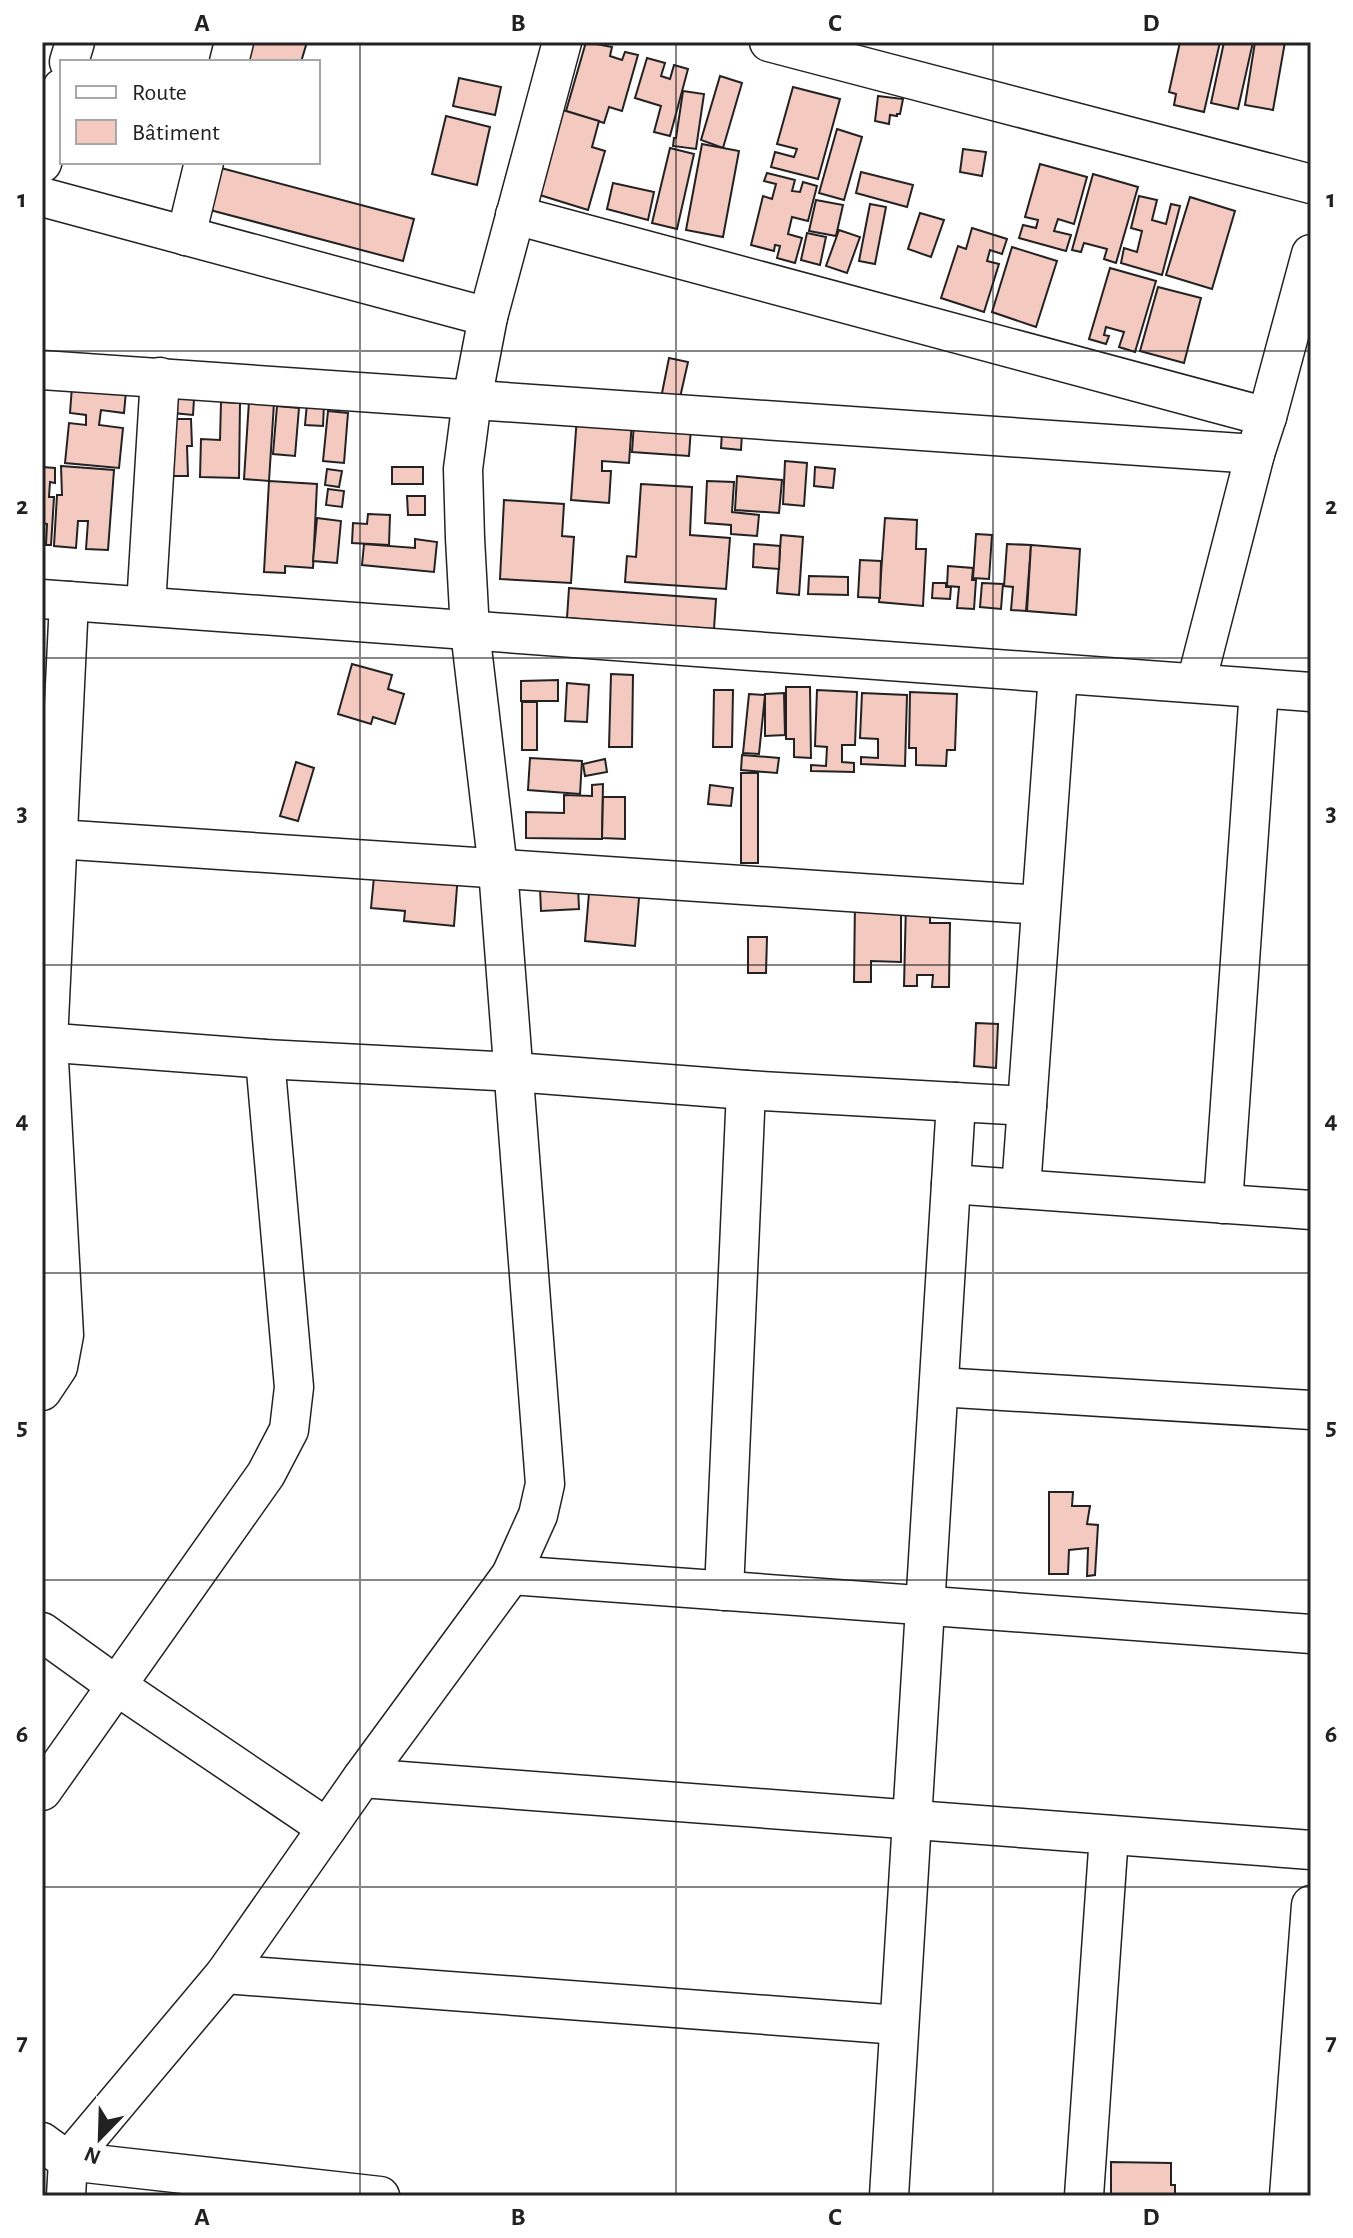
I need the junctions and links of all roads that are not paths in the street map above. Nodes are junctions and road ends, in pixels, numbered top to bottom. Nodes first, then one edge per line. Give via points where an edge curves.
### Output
1 (562, 42) edge
2 (769, 42) edge
3 (813, 47) edge
4 (54, 99) edge
5 (42, 163) edge
6 (204, 164) edge
7 (1311, 184) edge
8 (42, 197) edge
9 (515, 215) junction
10 (186, 236) junction
11 (1311, 254) edge
12 (488, 317) junction
13 (42, 370) edge
14 (160, 377) junction
15 (472, 400) junction
16 (1267, 417) junction
17 (1255, 454) junction
18 (56, 600) edge
19 (146, 606) junction
20 (470, 631) junction
21 (1058, 674) junction
22 (1196, 683) junction
23 (1259, 689) junction
24 (1311, 692) edge
25 (51, 839) edge
26 (498, 869) junction
27 (1041, 905) junction
28 (45, 1042) edge
29 (265, 1059) junction
30 (514, 1072) junction
31 (746, 1090) junction
32 (956, 1102) junction
33 (1027, 1106) junction
34 (951, 1184) junction
35 (1021, 1189) junction
36 (1223, 1204) junction
37 (1311, 1210) edge
38 (939, 1387) junction
39 (42, 1391) edge
40 (1311, 1410) edge
41 (511, 1575) junction
42 (724, 1591) junction
43 (925, 1606) junction
44 (42, 1632) edge
45 (1311, 1634) edge
46 (117, 1686) junction
47 (362, 1778) junction
48 (42, 1791) edge
49 (912, 1819) junction
50 (327, 1828) junction
51 (1109, 1835) junction
52 (1311, 1850) edge
53 (1311, 1905) edge
54 (225, 1974) junction
55 (899, 2025) junction
56 (58, 2166) edge
57 (191, 2185) edge
58 (380, 2196) edge
59 (889, 2196) edge
60 (1084, 2196) edge
61 (1289, 2196) edge

1 - 9 street
2 - 3 street
3 - 7 street
4 - 5 street
6 - 10 street
8 - 10 street
9 - 12 street
9 - 16 street
10 - 12 street
11 - 16 street
12 - 15 street
13 - 14 street
14 - 15 street
14 - 19 street
15 - 17 street
15 - 20 street via 463,469
16 - 17 street
17 - 22 street
18 - 19 street
18 - 25 street
19 - 20 street
20 - 21 street
20 - 26 street
21 - 22 street
21 - 27 street
22 - 23 street
23 - 24 street
23 - 36 street
25 - 26 street
25 - 28 street
26 - 27 street
26 - 30 street
27 - 33 street
28 - 29 street
28 - 39 street via 64,1335 58,1367
29 - 30 street
29 - 46 street via 294,1387 289,1430 266,1474
30 - 31 street
30 - 41 street via 545,1484 538,1515
31 - 32 street
31 - 42 street
32 - 33 street
32 - 34 street
33 - 35 street
34 - 35 street
34 - 38 street
35 - 36 street
36 - 37 street
38 - 40 street
38 - 43 street
41 - 42 street
41 - 47 street
42 - 43 street
43 - 45 street
43 - 49 street
44 - 46 street
46 - 48 street
46 - 50 street
47 - 49 street
47 - 50 street
49 - 51 street
49 - 55 street
50 - 54 street
51 - 52 street
51 - 60 street
53 - 61 street
54 - 55 street
54 - 56 street
55 - 59 street
56 - 57 street
57 - 58 street

